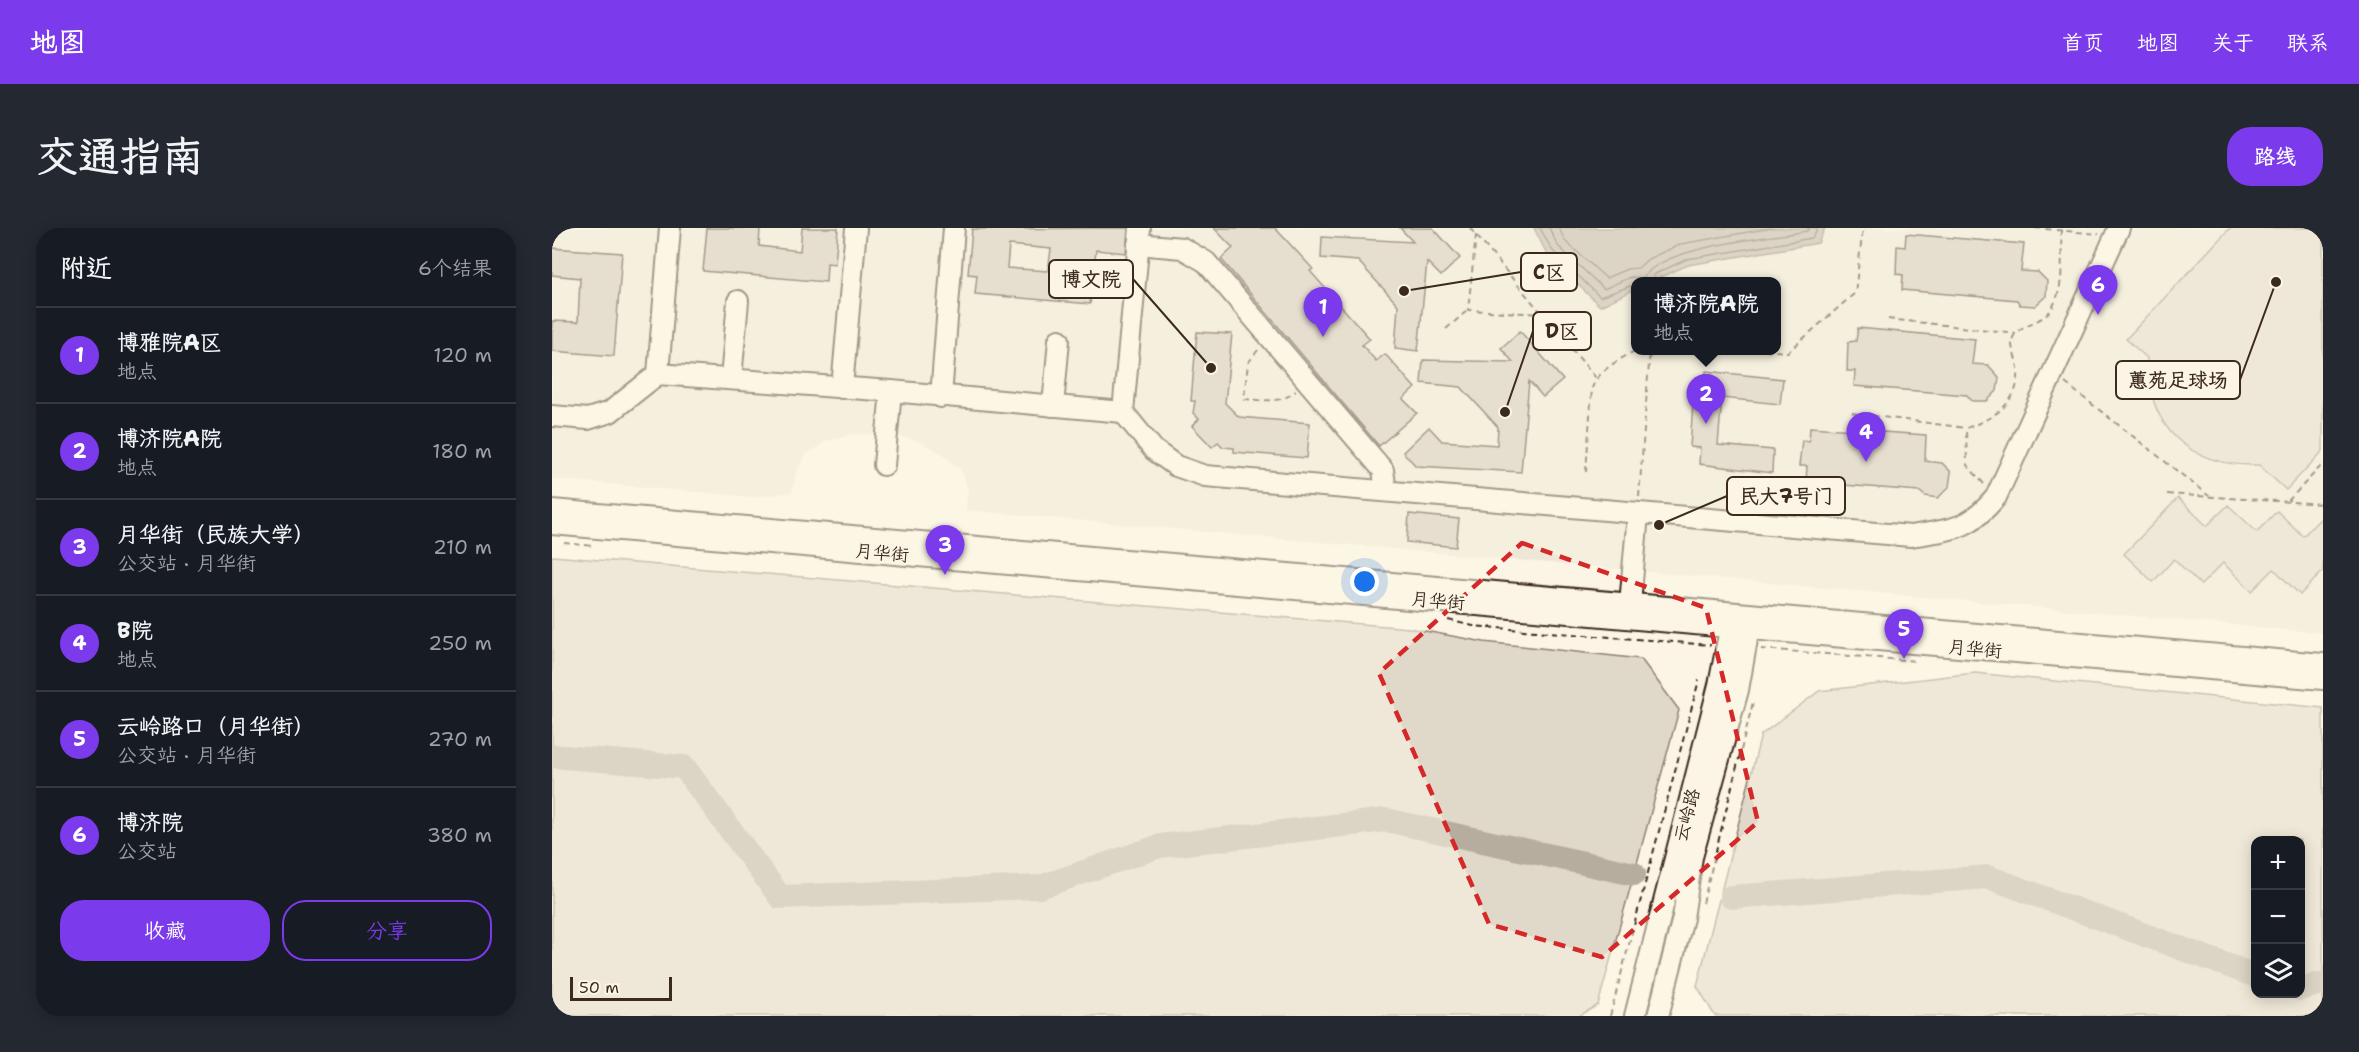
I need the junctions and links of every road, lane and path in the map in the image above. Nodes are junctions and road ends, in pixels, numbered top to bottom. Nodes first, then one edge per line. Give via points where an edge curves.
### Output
1 (670, 228) edge
2 (856, 228) edge
3 (954, 228) edge
4 (1470, 228) edge
5 (1863, 228) edge
6 (2035, 228) edge
7 (2061, 230) junction
8 (2118, 232) edge
9 (1139, 236) edge
10 (1476, 236) junction
11 (738, 301) dead end
12 (1468, 310) junction
13 (1542, 314) junction
14 (1888, 319) dead end
15 (1446, 329) dead end
16 (2016, 333) junction
17 (1271, 338) junction
18 (1059, 340) dead end
19 (1781, 352) edge
20 (1631, 354) edge
21 (1650, 355) edge
22 (658, 374) junction
23 (2052, 374) junction
24 (1596, 378) junction
25 (731, 379) junction
26 (1307, 381) junction
27 (842, 388) junction
28 (891, 391) junction
29 (941, 397) junction
30 (1053, 406) junction
31 (1123, 412) junction
32 (1852, 413) dead end
33 (552, 416) edge
34 (1966, 428) junction
35 (2323, 464) edge
36 (884, 465) dead end
37 (1586, 472) dead end
38 (1386, 491) junction
39 (2167, 494) dead end
40 (2209, 496) junction
41 (1996, 497) junction
42 (2288, 501) junction
43 (2323, 504) edge
44 (552, 510) edge
45 (1638, 514) junction
46 (552, 524) edge
47 (1630, 604) junction
48 (1742, 621) junction
49 (2323, 664) edge
50 (2323, 679) edge
51 (1699, 680) dead end
52 (1755, 694) dead end
53 (1701, 912) dead end
54 (1610, 1016) edge
55 (1635, 1016) edge
56 (1659, 1016) edge

1 - 22 street
2 - 27 street
3 - 29 street
4 - 10 path
5 - 19 path via 1855,293 1788,352
6 - 7 path
7 - 8 path
7 - 16 path via 2061,271 2050,313
8 - 23 street
9 - 17 street via 1182,248 1206,262
9 - 31 street
10 - 12 path
10 - 13 path
11 - 25 street
12 - 13 path
12 - 15 path
13 - 24 path
14 - 16 path
16 - 34 path via 2012,341 2018,375 2014,392 2004,409
17 - 26 street
17 - 26 path via 1248,363 1244,399 1283,400
18 - 30 street
20 - 24 path
21 - 45 path
22 - 25 street
22 - 33 street via 610,412 588,419
23 - 40 path
23 - 41 street
24 - 37 path
25 - 27 street
26 - 38 street via 1383,470
27 - 28 street
28 - 29 street
28 - 36 street
29 - 30 street
30 - 31 street
31 - 38 street via 1154,450 1176,466 1205,476
32 - 34 path
34 - 41 path via 1967,465
35 - 42 path
38 - 45 street
39 - 40 path
40 - 42 path
41 - 45 street via 1981,515 1958,528 1911,536
42 - 43 path
44 - 47 street, 月华街
45 - 47 street
46 - 48 street, 月华街
47 - 48 street, 月华街
48 - 49 street, 月华街
48 - 50 street, 月华街
48 - 55 street, 云岭路
48 - 56 street, 云岭路 via 1738,690 1692,857 1683,918
51 - 54 path
52 - 53 path

